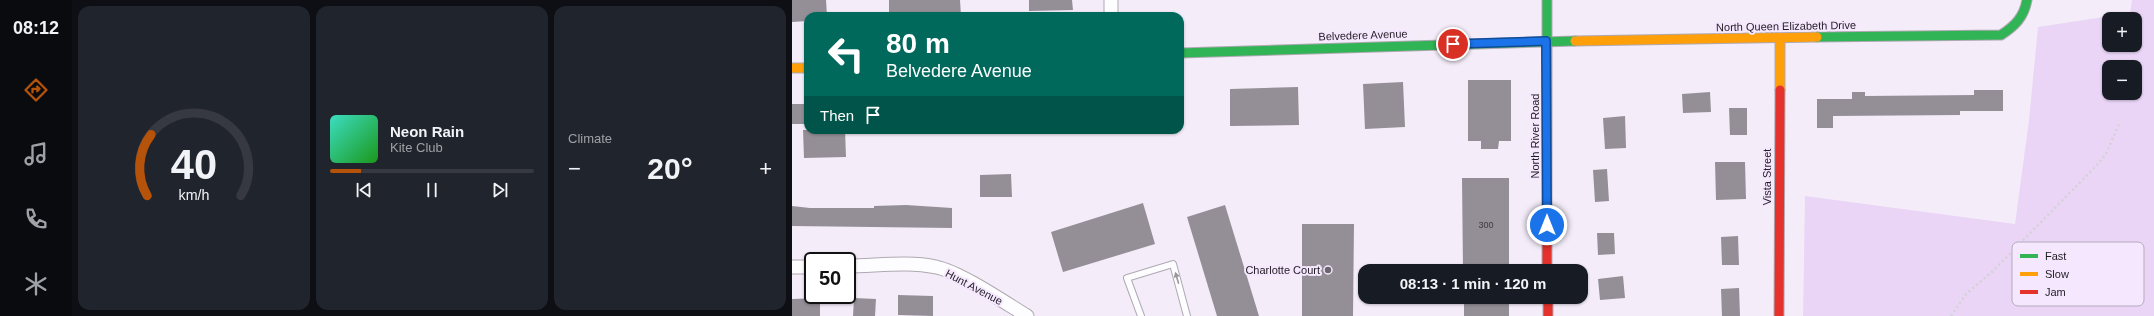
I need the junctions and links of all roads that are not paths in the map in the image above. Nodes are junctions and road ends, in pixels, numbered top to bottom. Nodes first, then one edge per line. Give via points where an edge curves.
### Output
1 (1112, 0) edge
2 (1547, 0) edge
3 (2027, 0) edge
4 (1111, 12) edge
5 (1780, 39) junction
6 (1546, 41) junction
7 (1184, 53) edge
8 (792, 68) edge
9 (804, 68) edge
10 (1548, 264) edge
11 (856, 266) edge
12 (792, 267) edge
13 (804, 267) edge
14 (1548, 304) edge
15 (1027, 316) edge
16 (1141, 316) edge
17 (1187, 316) edge
18 (1548, 316) edge
19 (1779, 316) edge

1 - 4 street
2 - 6 street, North River Road
3 - 5 street, North Queen Elizabeth Drive via 2021,20 2014,28 2001,35
5 - 6 street, North Queen Elizabeth Drive
5 - 19 street, Vista Street
6 - 7 street, Belvedere Avenue
6 - 10 street, North River Road
8 - 9 street
11 - 15 street, Hunt Avenue via 937,267 955,274
12 - 13 street
14 - 18 street
17 -> 16 lane via 1173,264 1127,278

